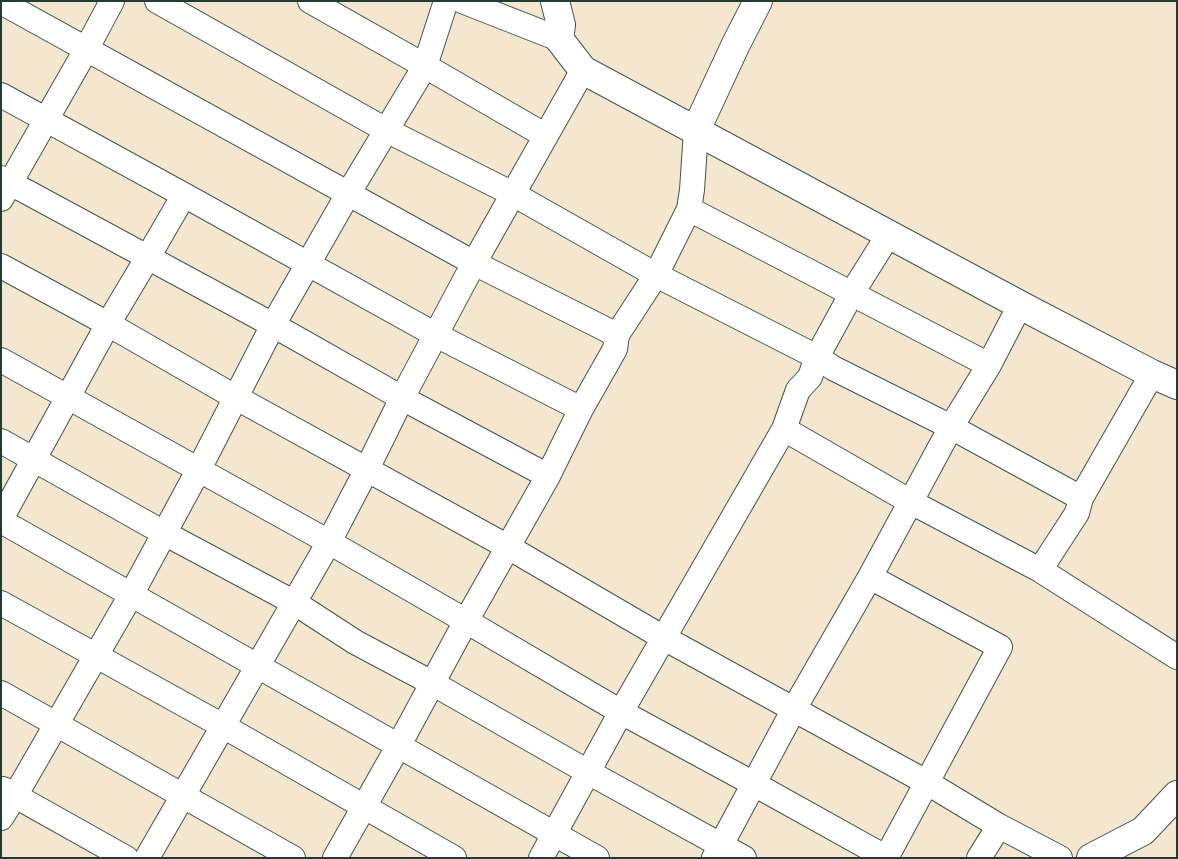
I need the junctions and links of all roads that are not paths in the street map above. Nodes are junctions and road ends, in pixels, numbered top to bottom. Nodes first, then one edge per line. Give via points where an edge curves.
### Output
1 (112, 1) edge
2 (158, 1) edge
3 (310, 1) edge
4 (446, 1) edge
5 (462, 1) edge
6 (555, 1) edge
7 (758, 1) edge
8 (1, 2) edge
9 (559, 39) junction
10 (87, 48) junction
11 (425, 66) junction
12 (583, 70) junction
13 (1, 95) edge
14 (46, 119) junction
15 (386, 130) junction
16 (696, 130) junction
17 (546, 136) junction
18 (4, 186) edge
19 (348, 194) junction
20 (513, 194) junction
21 (184, 195) junction
22 (689, 209) junction
23 (889, 234) junction
24 (148, 257) junction
25 (474, 263) junction
26 (308, 264) junction
27 (1, 266) edge
28 (656, 275) junction
29 (852, 293) junction
30 (1020, 305) junction
31 (108, 324) junction
32 (273, 325) junction
33 (436, 335) junction
34 (617, 335) junction
35 (817, 357) junction
36 (1, 360) edge
37 (989, 365) junction
38 (1152, 374) junction
39 (1177, 386) edge
40 (68, 397) junction
41 (235, 397) junction
42 (402, 398) junction
43 (581, 409) junction
44 (951, 427) junction
45 (784, 430) junction
46 (1, 441) edge
47 (33, 460) junction
48 (199, 469) junction
49 (368, 469) junction
50 (548, 476) junction
51 (1081, 498) junction
52 (911, 502) junction
53 (1, 520) edge
54 (164, 533) junction
55 (329, 542) junction
56 (508, 548) junction
57 (1040, 570) junction
58 (870, 577) junction
59 (131, 595) junction
60 (1, 603) edge
61 (294, 603) junction
62 (466, 621) junction
63 (664, 638) junction
64 (96, 656) junction
65 (1177, 657) edge
66 (257, 665) junction
67 (432, 683) junction
68 (1, 693) edge
69 (794, 709) junction
70 (621, 712) junction
71 (57, 724) junction
72 (222, 726) junction
73 (399, 745) junction
74 (588, 772) junction
75 (926, 782) junction
76 (754, 784) junction
77 (8, 792) edge
78 (1177, 795) edge
79 (183, 796) junction
80 (364, 807) junction
81 (1, 818) edge
82 (999, 826) junction
83 (554, 834) junction
84 (717, 851) edge
85 (126, 858) edge
86 (147, 858) edge
87 (293, 858) edge
88 (335, 858) edge
89 (454, 858) edge
90 (541, 858) edge
91 (597, 858) edge
92 (744, 858) edge
93 (887, 858) edge
94 (979, 858) edge
95 (1060, 858) edge
96 (1091, 858) edge

1 - 10 street
2 - 15 street
3 - 11 street
4 - 11 street
5 - 9 street
6 - 9 street via 561,25
7 - 16 street
8 - 10 street
9 - 12 street
10 - 14 street
10 - 19 street
11 - 15 street
11 - 17 street
12 - 16 street
12 - 17 street
13 - 14 street
14 - 18 street
14 - 21 street
15 - 19 street
15 - 20 street
16 - 22 street
16 - 23 street
17 - 20 street
18 - 24 street
19 - 25 street
19 - 26 street
20 - 25 street
20 - 28 street
21 - 24 street
21 - 26 street
22 - 28 street
22 - 29 street
23 - 29 street
23 - 30 street
24 - 31 street
24 - 32 street
25 - 33 street
25 - 34 street
26 - 32 street
26 - 33 street
27 - 31 street
28 - 34 street
28 - 35 street
29 - 35 street
29 - 37 street
30 - 37 street
30 - 38 street
31 - 40 street
31 - 41 street
32 - 41 street
32 - 42 street
33 - 42 street
33 - 43 street
34 - 43 street via 615,349
35 - 44 street
35 - 45 street via 810,377 798,390
36 - 40 street
37 - 44 street
38 - 39 street
38 - 51 street
40 - 47 street
40 - 48 street
41 - 48 street
41 - 49 street
42 - 49 street
42 - 50 street
43 - 50 street
44 - 51 street
44 - 52 street
45 - 52 street
45 - 63 street
46 - 47 street
47 - 53 street
47 - 54 street
48 - 54 street
48 - 55 street
49 - 55 street
49 - 56 street
50 - 56 street
51 - 57 street via 1077,513
52 - 57 street
52 - 58 street
53 - 59 street
54 - 59 street
54 - 61 street
55 - 61 street
55 - 62 street
56 - 62 street
56 - 63 street
57 - 65 street
58 - 69 street
58 - 75 street via 1000,647
59 - 64 street
59 - 66 street
60 - 64 street
61 - 66 street
61 - 67 street via 355,642
62 - 67 street
62 - 70 street
63 - 69 street
63 - 70 street
64 - 71 street
64 - 72 street
66 - 72 street
66 - 73 street
67 - 73 street
67 - 74 street
68 - 71 street
69 - 75 street
69 - 76 street
70 - 74 street
70 - 76 street
71 - 77 street
71 - 79 street
72 - 79 street
72 - 80 street
73 - 80 street
73 - 83 street
74 - 83 street
74 - 84 street
75 - 82 street
75 - 93 street
76 - 84 street
76 - 93 street
77 - 81 street
77 - 85 street
78 - 96 street via 1143,831
79 - 86 street
79 - 87 street
80 - 88 street
80 - 89 street
82 - 94 street
82 - 95 street
83 - 90 street
83 - 91 street
84 - 92 street

